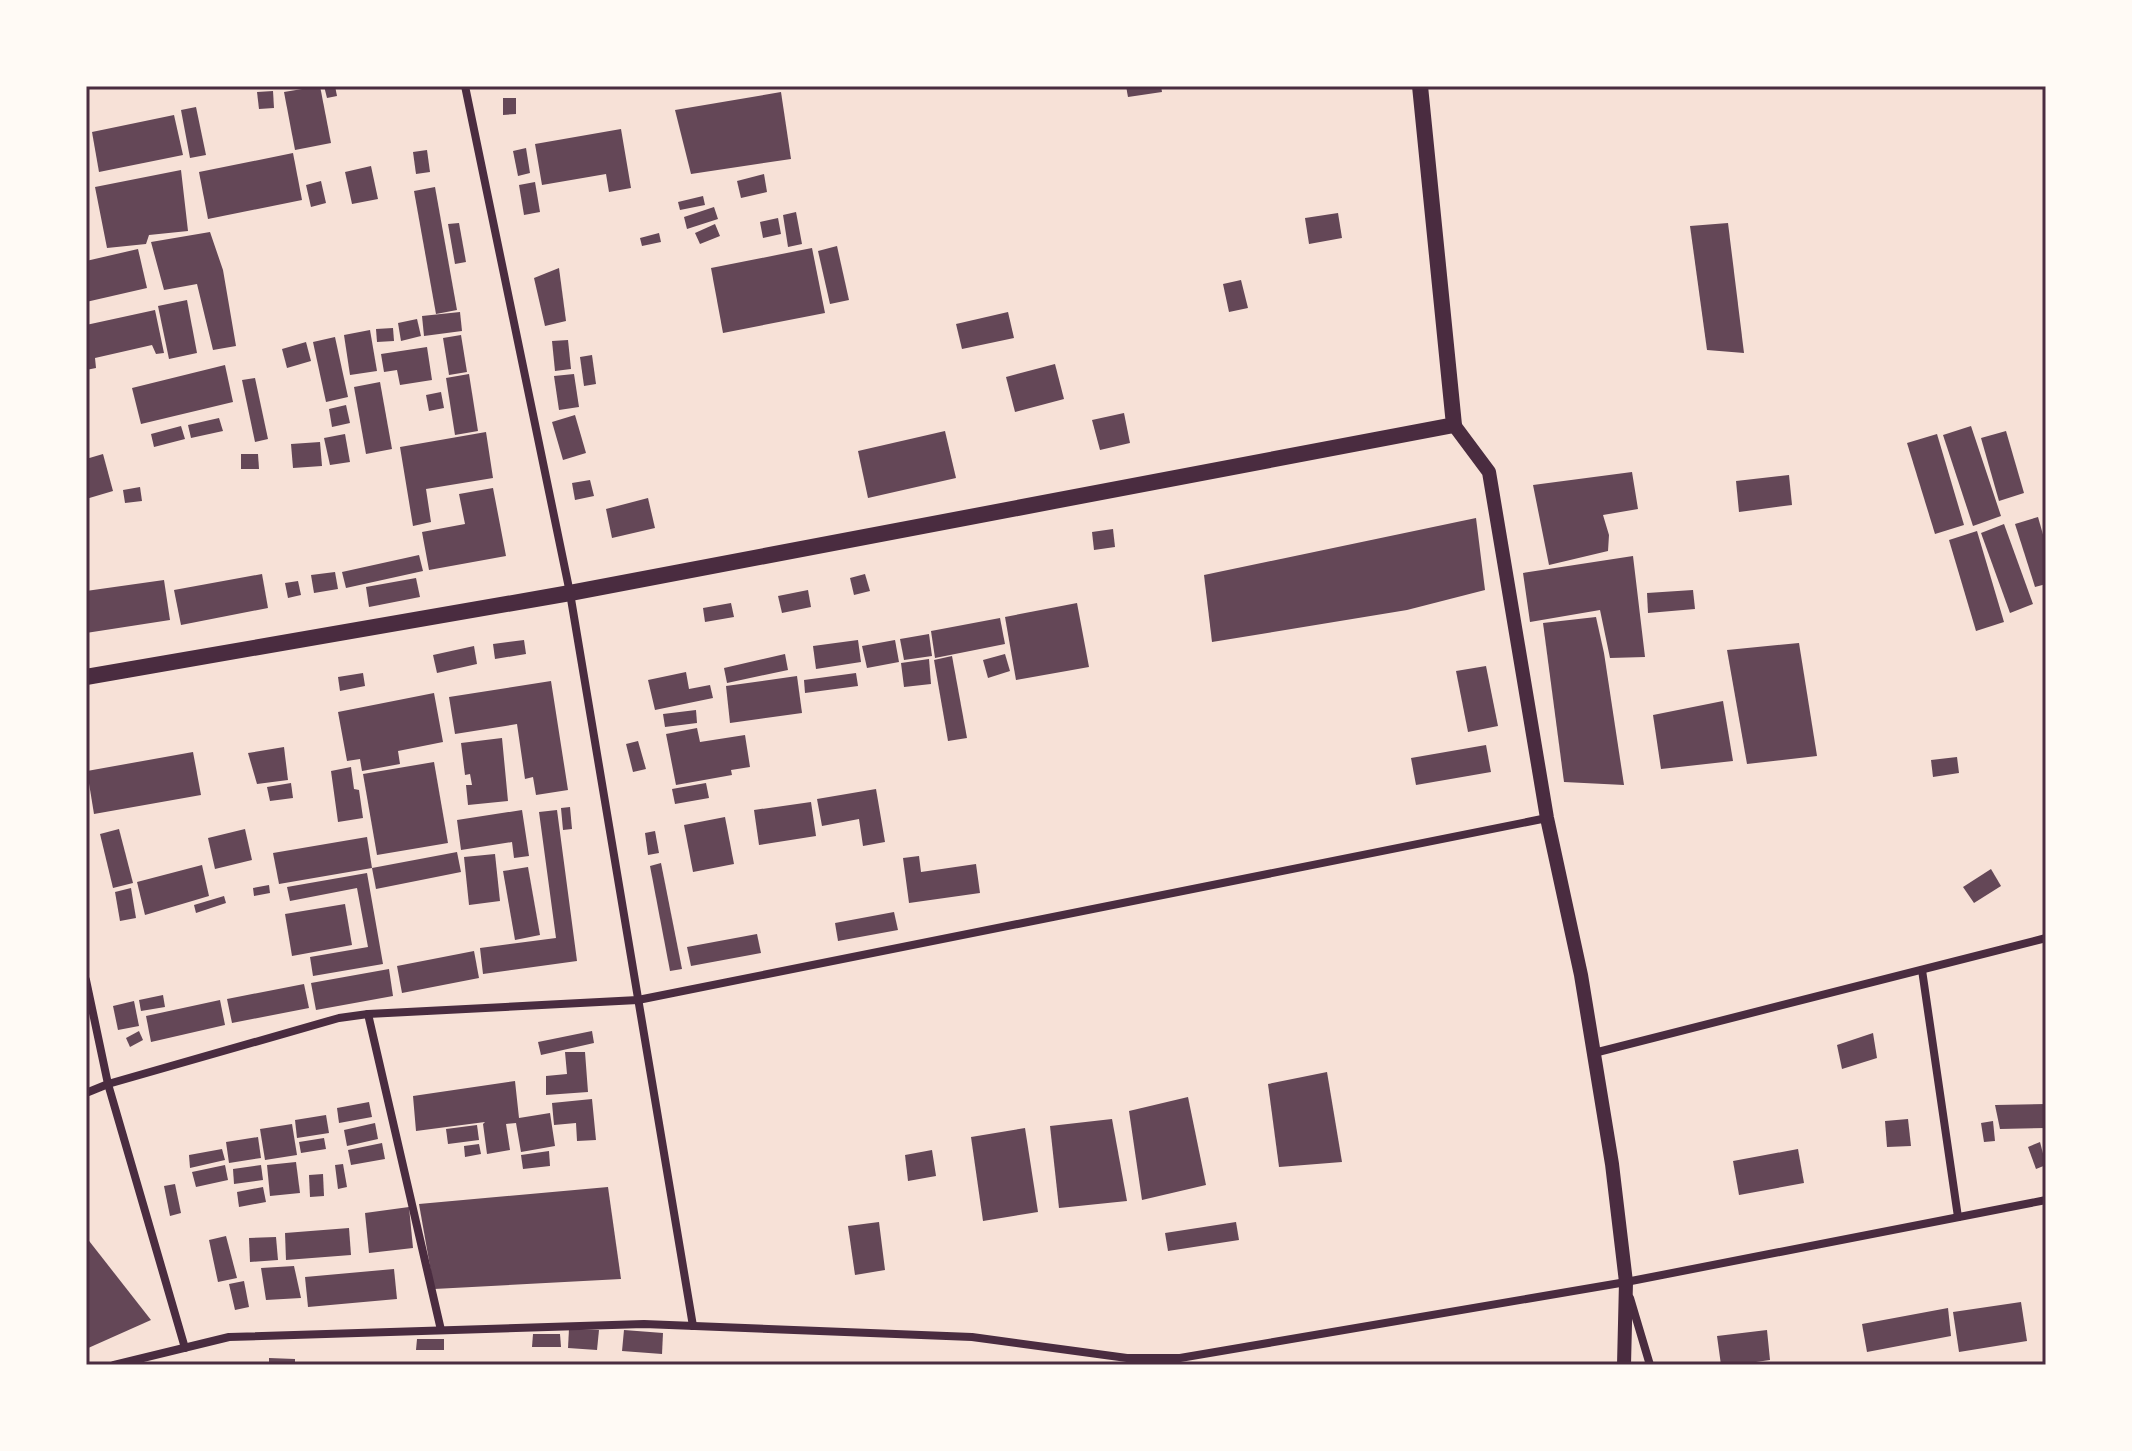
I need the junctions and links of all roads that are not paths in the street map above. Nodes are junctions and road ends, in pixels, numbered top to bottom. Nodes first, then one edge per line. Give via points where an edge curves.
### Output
1 (465, 86) edge
2 (1420, 86) edge
3 (1454, 425) junction
4 (570, 593) junction
5 (86, 677) edge
6 (1547, 818) junction
7 (2046, 938) edge
8 (1922, 970) junction
9 (86, 980) edge
10 (638, 1000) junction
11 (368, 1014) junction
12 (1594, 1053) junction
13 (108, 1084) junction
14 (86, 1093) edge
15 (2046, 1200) edge
16 (1958, 1217) junction
17 (1626, 1282) junction
18 (693, 1326) junction
19 (441, 1330) junction
20 (185, 1348) junction
21 (1126, 1362) edge
22 (114, 1365) edge
23 (1624, 1365) edge
24 (1650, 1365) edge

1 - 4 street
2 - 3 main road
3 - 4 main road
3 - 6 street via 1489,472
4 - 5 main road
4 - 10 street
6 - 10 street
6 - 12 street
7 - 8 street
8 - 12 street
8 - 16 street
9 - 13 street
10 - 11 street
10 - 18 street
11 - 13 street
11 - 19 street
12 - 17 street
13 - 14 street
13 - 20 street
15 - 16 street
16 - 17 street
17 - 21 street via 1180,1358
17 - 23 street
17 - 24 street
18 - 19 street
18 - 21 street via 972,1337
19 - 20 street via 229,1337
20 - 22 street

